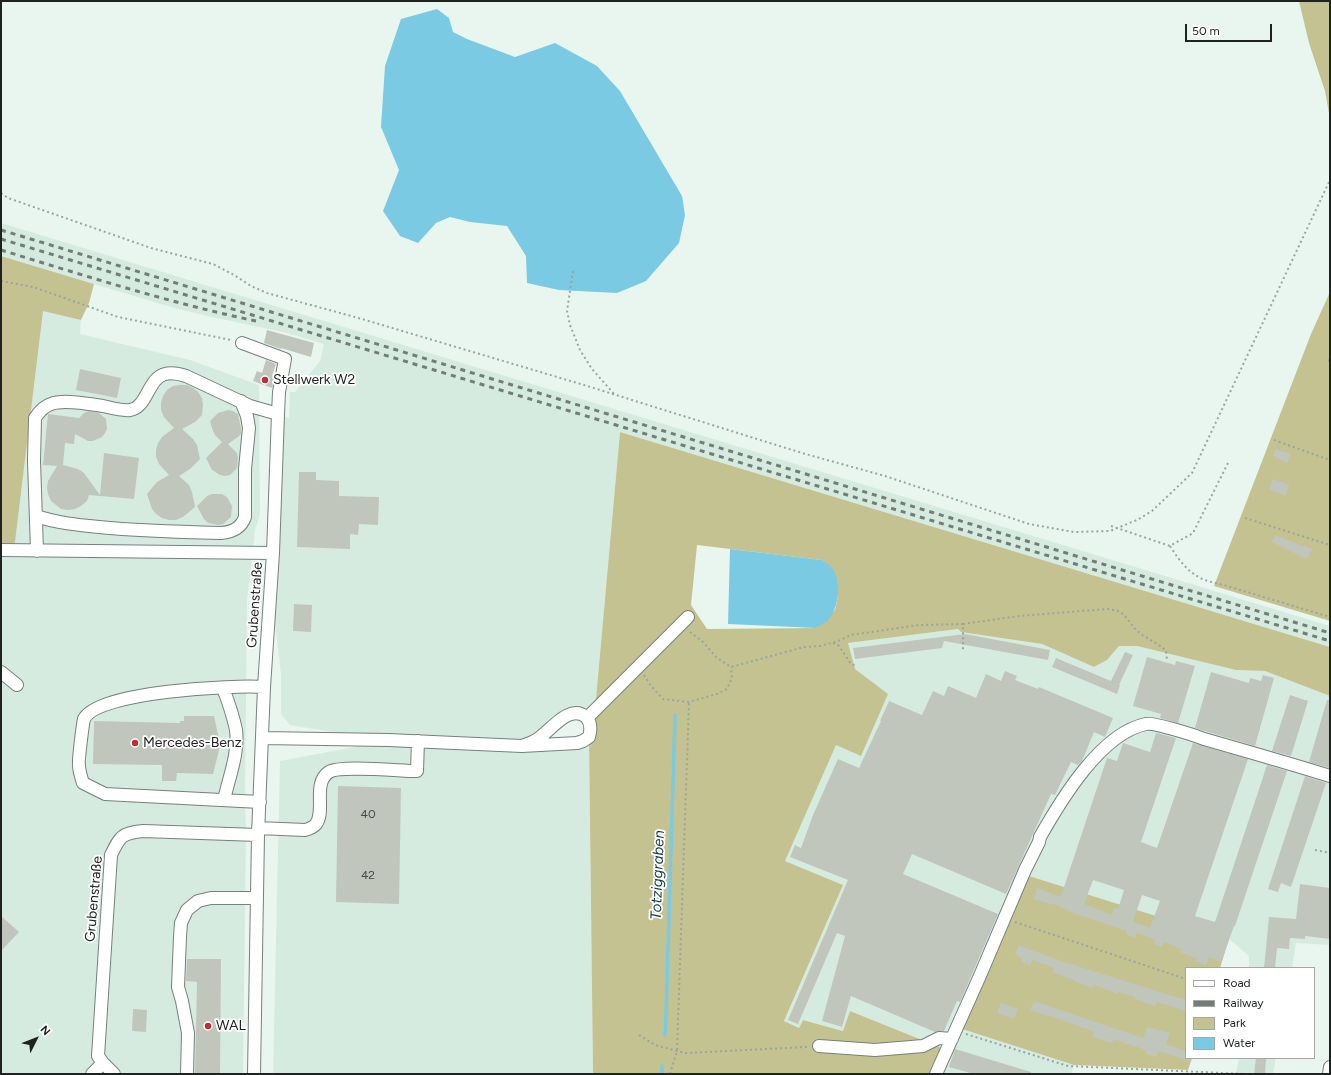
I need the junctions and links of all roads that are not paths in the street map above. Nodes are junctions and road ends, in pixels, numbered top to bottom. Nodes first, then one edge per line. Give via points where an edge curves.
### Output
1 (242, 343) road end
2 (241, 401) junction
3 (278, 414) junction
4 (36, 516) junction
5 (1, 550) edge
6 (37, 551) junction
7 (273, 553) junction
8 (688, 617) dead end
9 (1, 672) edge
10 (17, 685) dead end
11 (264, 687) junction
12 (223, 688) junction
13 (587, 718) junction
14 (262, 738) junction
15 (418, 741) junction
16 (522, 746) junction
17 (1330, 776) edge
18 (224, 800) junction
19 (260, 802) junction
20 (258, 831) junction
21 (257, 898) junction
22 (954, 1035) junction
23 (819, 1046) road end
24 (103, 1063) junction
25 (1330, 1067) edge
26 (92, 1074) edge
27 (114, 1074) edge
28 (187, 1074) edge
29 (254, 1074) edge
30 (936, 1074) edge
31 (1330, 1074) edge

1 - 3 street via 285,359
2 - 3 street
2 - 4 street via 186,376 167,373 155,380 139,405 131,410 51,403 35,418
2 - 4 street via 249,428 244,469 245,517 235,530 221,533 131,530 64,523
3 - 7 street
4 - 6 street
5 - 6 street, Grubenstraße
6 - 7 street, Grubenstraße
7 - 11 street, Grubenstraße
8 - 13 street
9 - 10 street
11 - 12 street
11 - 14 street, Grubenstraße
12 - 18 street via 236,730 236,747
12 - 18 street via 135,696 91,711 84,720 78,764 83,783 105,794
13 - 16 street via 580,713 566,716 538,739
13 - 16 street via 590,725 589,737 583,741
14 - 15 street
14 - 19 street, Grubenstraße
15 - 16 street
15 - 20 street via 417,772 347,768 334,770 323,779 320,787 319,815 316,824 305,830
17 - 22 street via 1148,723 1122,734 1099,753 1080,775 1058,805 1040,837
18 - 19 street
19 - 20 street, Grubenstraße
20 - 21 street, Grubenstraße
20 - 24 street, Grubenstraße via 143,831 128,832 118,840 111,855 98,1056
21 - 28 street via 211,898 198,901 187,910 181,923 178,987 188,1033
21 - 29 street, Grubenstraße
22 - 23 street via 939,1038 923,1046 875,1050
22 - 30 street
24 - 26 street
24 - 27 street
25 - 31 street

